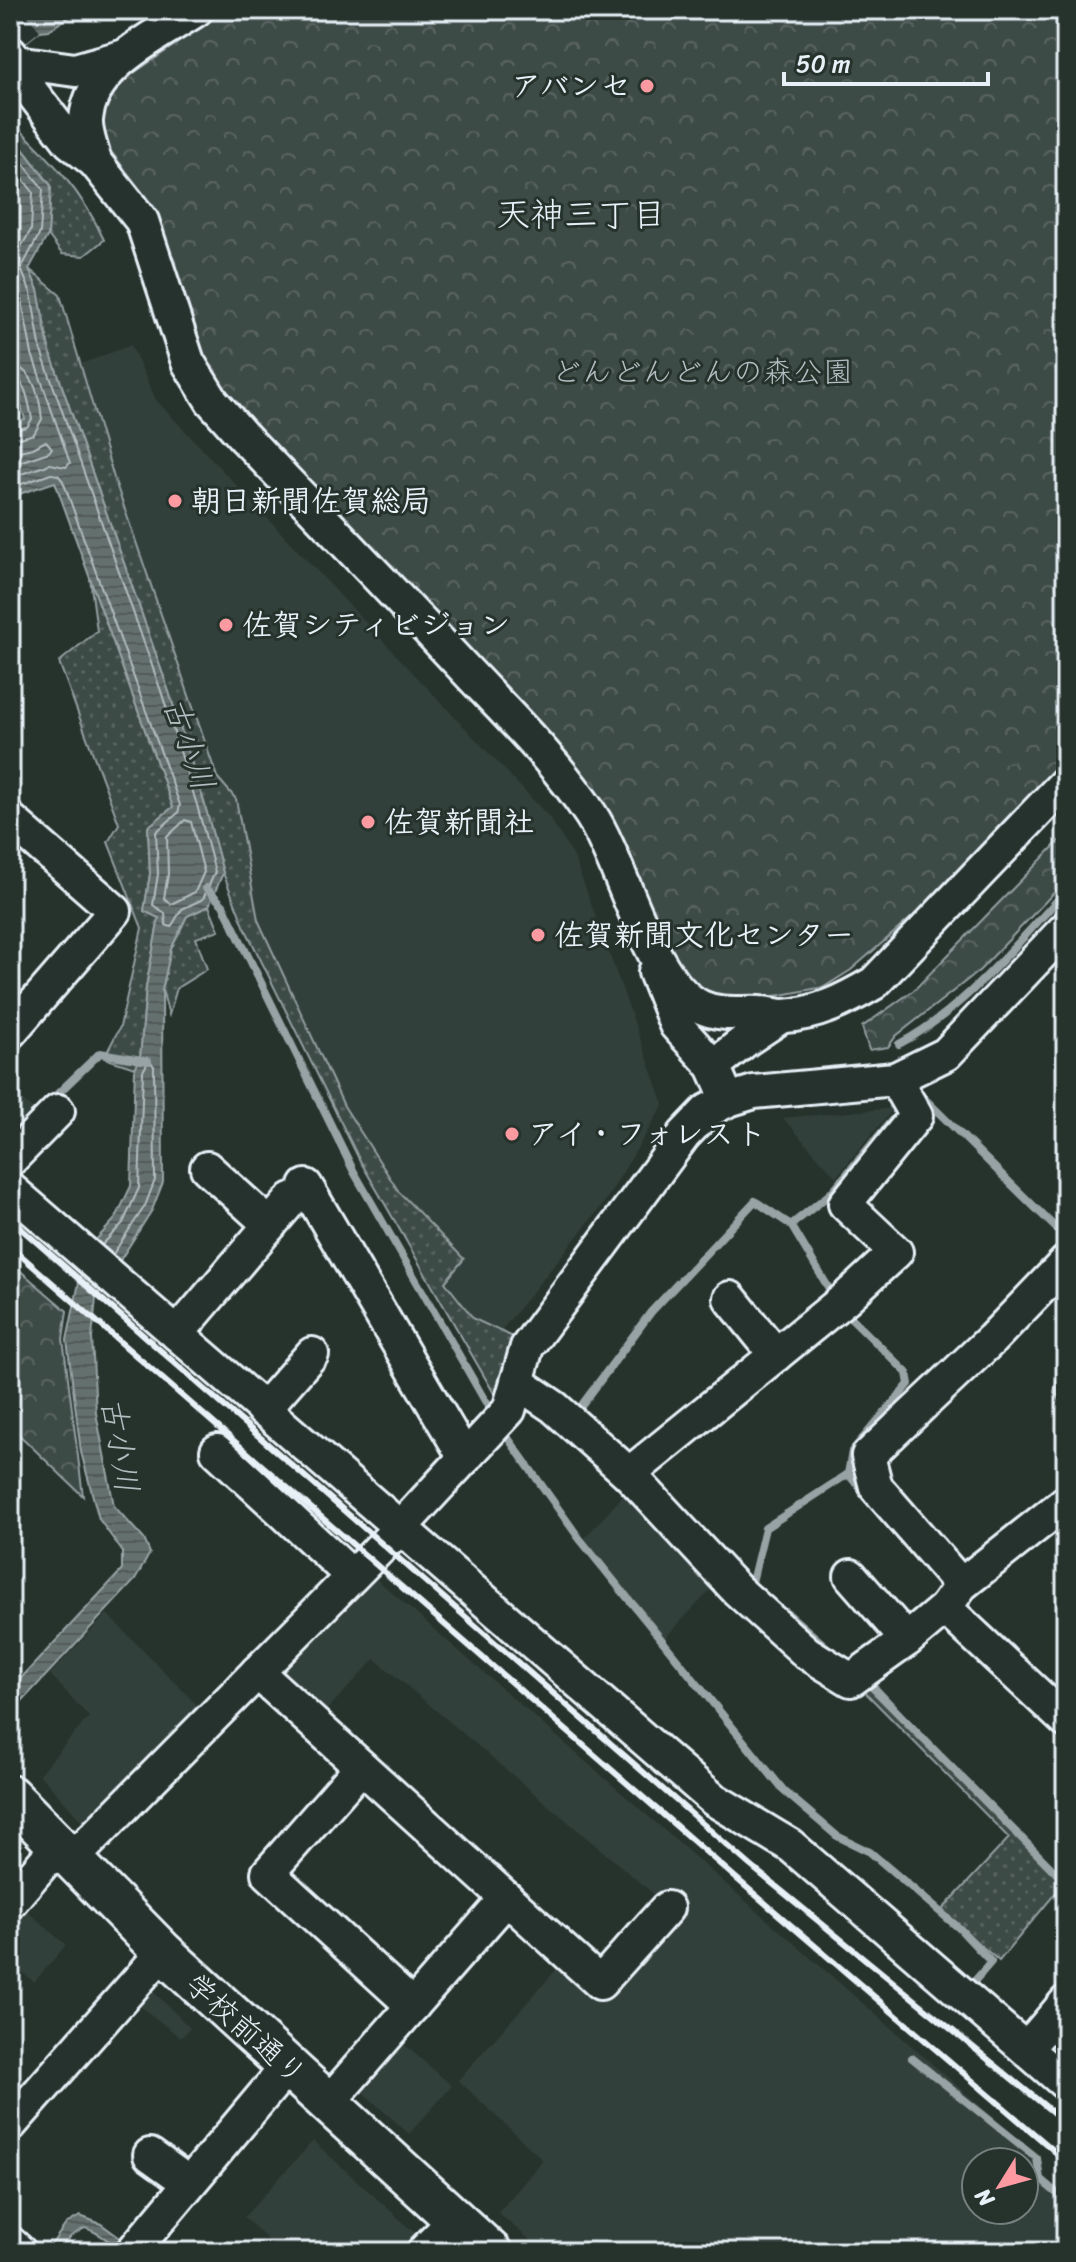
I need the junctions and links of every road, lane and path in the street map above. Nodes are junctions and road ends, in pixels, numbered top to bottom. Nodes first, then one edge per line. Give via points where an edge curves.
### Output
1 (196, 10) edge
2 (128, 55) junction
3 (14, 58) edge
4 (95, 162) junction
5 (1066, 782) edge
6 (10, 819) edge
7 (1066, 928) edge
8 (654, 957) junction
9 (782, 1016) junction
10 (14, 1019) edge
11 (713, 1066) junction
12 (895, 1079) junction
13 (728, 1100) junction
14 (58, 1111) dead end
15 (10, 1160) edge
16 (207, 1168) dead end
17 (10, 1189) edge
18 (270, 1225) junction
19 (1065, 1265) edge
20 (730, 1298) dead end
21 (177, 1334) junction
22 (312, 1354) dead end
23 (776, 1355) junction
24 (517, 1382) junction
25 (263, 1410) junction
26 (217, 1451) dead end
27 (465, 1458) junction
28 (629, 1474) junction
29 (1066, 1502) edge
30 (399, 1529) junction
31 (352, 1576) junction
32 (851, 1576) dead end
33 (953, 1597) junction
34 (907, 1640) junction
35 (257, 1672) junction
36 (1066, 1721) edge
37 (361, 1767) junction
38 (10, 1796) edge
39 (65, 1853) junction
40 (507, 1898) junction
41 (10, 1902) edge
42 (667, 1908) dead end
43 (163, 1952) junction
44 (1066, 2002) edge
45 (413, 2006) junction
46 (1026, 2049) junction
47 (288, 2066) junction
48 (1066, 2084) edge
49 (328, 2103) junction
50 (10, 2125) edge
51 (150, 2155) dead end
52 (189, 2183) junction
53 (455, 2220) junction
54 (10, 2243) edge
55 (135, 2247) edge
56 (20, 2252) edge
57 (423, 2252) edge
58 (491, 2252) edge

1 - 2 street
2 - 3 street via 75,70
2 - 4 street via 102,78 90,101 85,121
3 - 4 street via 17,73 70,142
4 - 8 street via 142,221 188,362 212,401 577,792 605,837
5 - 9 street via 874,983 821,1010
6 - 10 street via 115,911
7 - 12 street via 946,1054
8 - 9 street via 698,1006 724,1015
8 - 11 street via 655,974 676,1025
9 - 11 street
11 - 13 street
12 - 13 street via 754,1092
12 - 23 street via 916,1116 845,1204 896,1252
13 - 24 street via 707,1111 684,1135 527,1347
14 - 15 street
16 - 18 street
17 - 21 street
18 - 21 street
18 - 27 street via 299,1193
19 - 33 street via 868,1456 876,1487
20 - 23 street
21 - 25 street
22 - 25 street
23 - 28 street
24 - 27 street via 509,1410
24 - 28 street via 554,1407
25 - 30 street
26 - 31 street
27 - 30 street
28 - 34 street via 737,1590 807,1653 851,1680
29 - 33 street
30 - 31 street
30 - 46 street via 713,1799 791,1846
31 - 35 street
32 - 34 street
33 - 34 street
33 - 36 street
35 - 37 street
35 - 39 street
37 - 40 street
37 - 45 street via 268,1873
38 - 39 main road, 学校前通り
39 - 41 street
39 - 43 main road, 学校前通り
40 - 42 street via 600,1983
40 - 45 street
43 - 47 main road, 学校前通り
43 - 50 street
44 - 46 street
45 - 49 street
46 - 48 street
47 - 49 main road, 学校前通り
47 - 52 street
49 - 53 main road, 学校前通り
51 - 52 street
52 - 55 street
53 - 57 street
53 - 58 main road, 学校前通り
54 - 56 street

